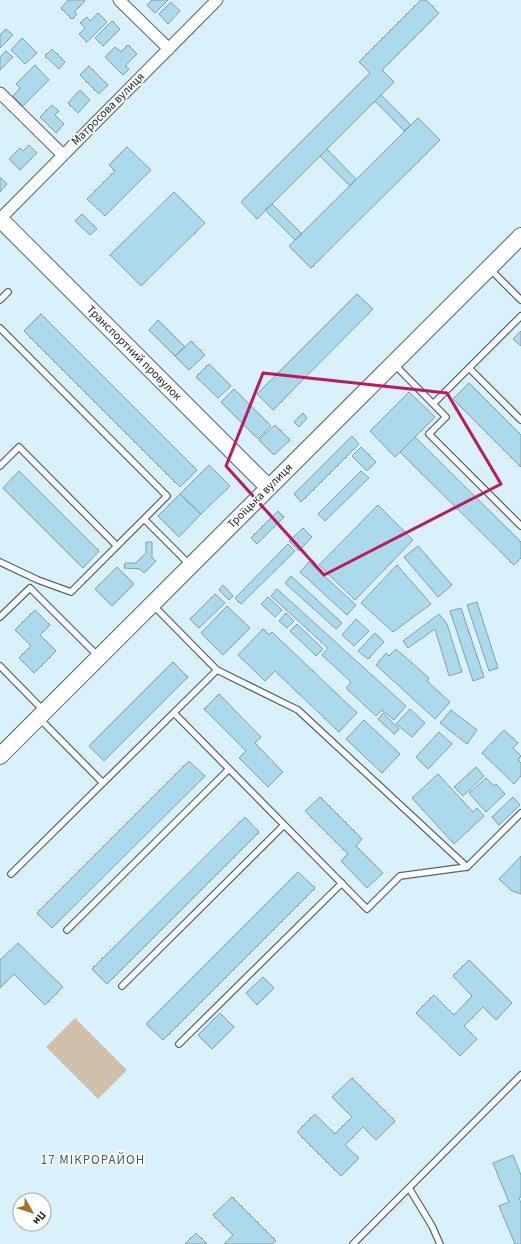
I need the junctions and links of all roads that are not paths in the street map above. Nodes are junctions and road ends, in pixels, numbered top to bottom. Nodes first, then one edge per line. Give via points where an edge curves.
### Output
1 (120, 0) edge
2 (217, 0) edge
3 (168, 49) junction
4 (0, 93) edge
5 (63, 155) junction
6 (0, 219) edge
7 (521, 236) edge
8 (489, 268) junction
9 (8, 292) dead end
10 (0, 300) edge
11 (521, 300) edge
12 (521, 316) edge
13 (0, 328) edge
14 (393, 364) junction
15 (469, 368) junction
16 (433, 404) junction
17 (521, 420) edge
18 (0, 466) edge
19 (269, 488) junction
20 (144, 519) junction
21 (521, 526) edge
22 (117, 546) junction
23 (0, 562) edge
24 (191, 566) junction
25 (152, 604) junction
26 (0, 617) edge
27 (99, 657) junction
28 (0, 666) edge
29 (218, 670) junction
30 (174, 713) junction
31 (42, 714) junction
32 (0, 756) edge
33 (229, 769) junction
34 (104, 783) junction
35 (521, 813) edge
36 (284, 825) junction
37 (467, 867) junction
38 (11, 874) dead end
39 (342, 883) junction
40 (67, 930) dead end
41 (122, 986) dead end
42 (179, 1044) dead end
43 (521, 1075) edge
44 (409, 1188) junction
45 (353, 1244) edge
46 (440, 1244) edge

1 - 3 street
2 - 3 street, Матросова вулиця
3 - 5 street, Матросова вулиця
4 - 5 street
5 - 6 street, Матросова вулиця
6 - 19 street, Транспортний провулок
7 - 8 street, Троїцька вулиця
8 - 11 lane
8 - 14 street, Троїцька вулиця
9 - 10 lane
12 - 15 lane
13 - 20 lane via 167,496
14 - 16 lane
14 - 19 street, Троїцька вулиця
15 - 16 lane
15 - 17 lane
16 - 21 lane via 446,417 429,434
18 - 22 lane via 19,447
19 - 24 street, Троїцька вулиця
20 - 22 lane
20 - 24 lane
22 - 23 lane via 70,592
24 - 25 street, Троїцька вулиця
25 - 27 street, Троїцька вулиця
25 - 29 lane
26 - 27 lane via 30,588
27 - 31 street, Троїцька вулиця
28 - 31 lane
29 - 30 lane
29 - 37 lane via 298,710
30 - 33 lane
30 - 34 lane
31 - 32 street, Троїцька вулиця
31 - 34 lane
33 - 36 lane
33 - 40 lane
34 - 38 lane
35 - 37 lane
36 - 39 lane
36 - 41 lane
37 - 39 lane via 400,876 367,909
39 - 42 lane
43 - 44 lane
44 - 45 lane
44 - 46 lane

